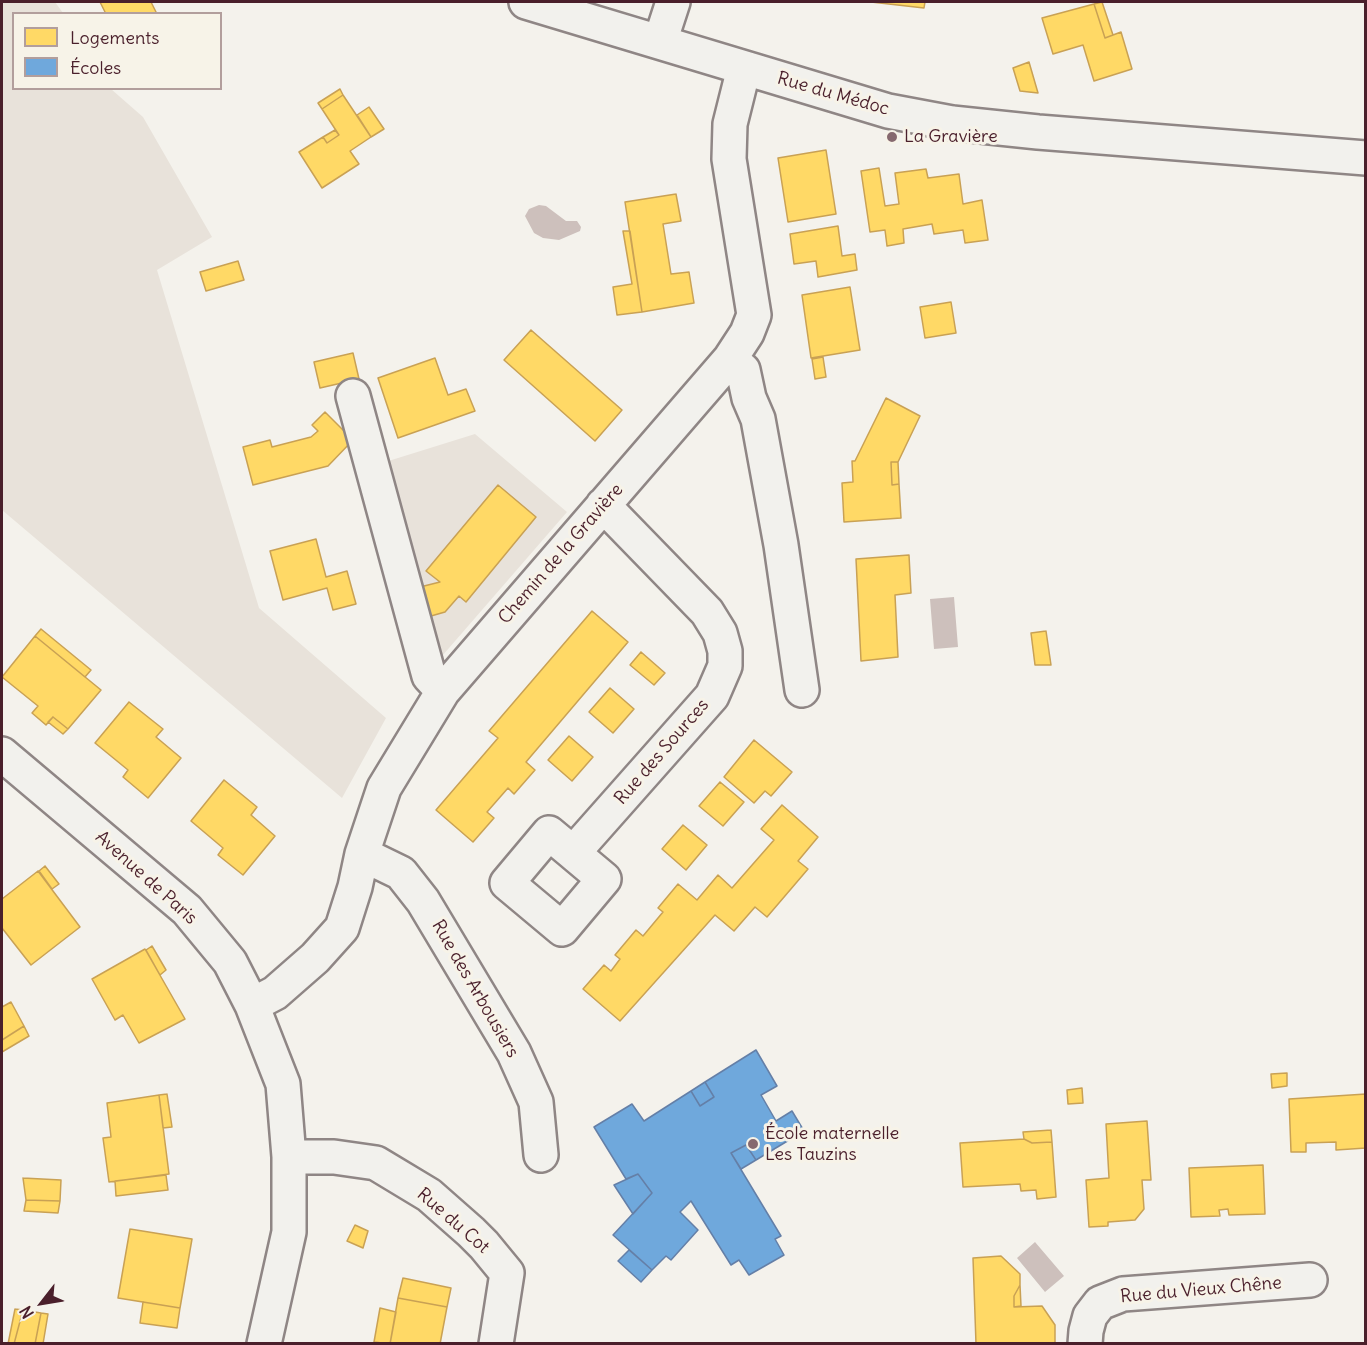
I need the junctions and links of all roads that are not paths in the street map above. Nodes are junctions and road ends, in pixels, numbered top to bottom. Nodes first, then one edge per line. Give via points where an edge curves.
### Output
1 (526, 2) edge
2 (673, 2) edge
3 (660, 42) junction
4 (744, 68) junction
5 (1365, 158) edge
6 (730, 359) junction
7 (353, 396) dead end
8 (603, 505) junction
9 (802, 690) dead end
10 (443, 691) junction
11 (2, 754) edge
12 (573, 853) dead end
13 (362, 854) junction
14 (252, 1005) junction
15 (541, 1155) dead end
16 (289, 1157) junction
17 (1310, 1281) dead end
18 (264, 1344) edge
19 (496, 1344) edge
20 (1085, 1344) edge

1 - 3 street, Rue du Médoc
2 - 3 street
3 - 4 street, Rue du Médoc
4 - 5 street, Rue du Médoc via 888,111 952,123
4 - 6 street, Chemin de la Gravière via 730,124 729,159 753,315 747,333
6 - 8 street, Chemin de la Gravière
6 - 9 street via 743,370 758,419
7 - 10 street via 429,676
8 - 10 street, Chemin de la Gravière
8 - 12 street, Rue des Sources via 707,612 720,633 725,666 712,696
10 - 13 street, Chemin de la Gravière via 384,788
11 - 14 street, Avenue de Paris via 187,910 230,962
13 - 14 street, Chemin de la Gravière via 342,928 275,993
13 - 15 street, Rue des Arbousiers via 401,873 423,901 514,1053 536,1102
14 - 16 street, Avenue de Paris via 283,1084
16 - 18 street, Avenue de Paris via 289,1232
16 - 19 street, Rue du Cot via 334,1157 376,1163 429,1196 471,1232 507,1273
17 - 20 street, Rue du Vieux Chêne via 1123,1294 1095,1309

